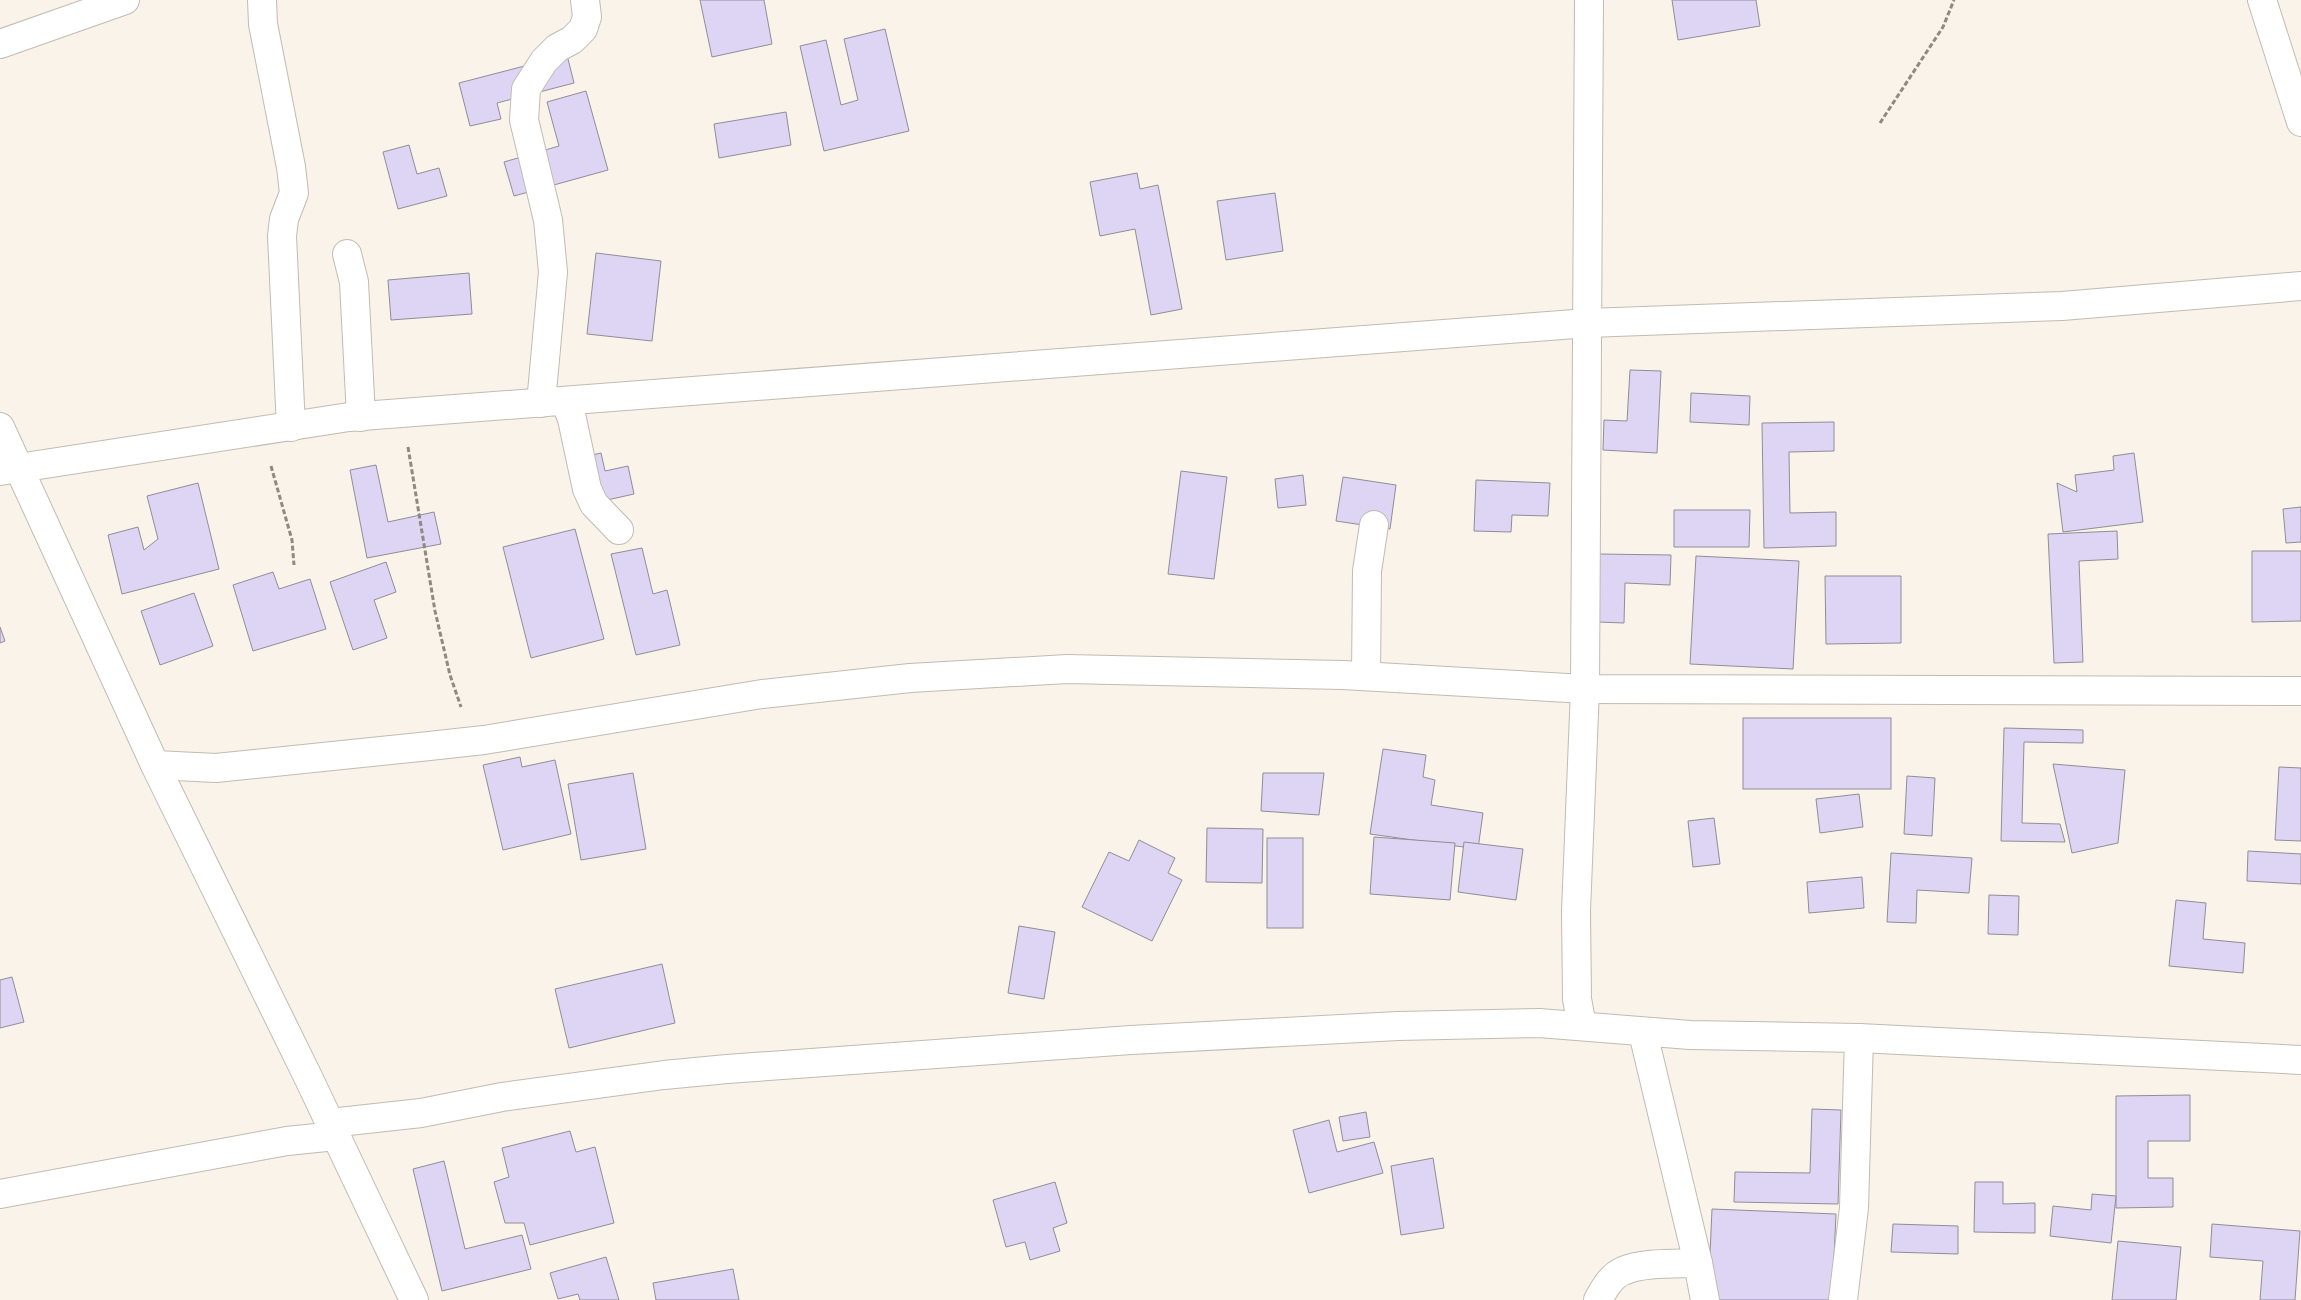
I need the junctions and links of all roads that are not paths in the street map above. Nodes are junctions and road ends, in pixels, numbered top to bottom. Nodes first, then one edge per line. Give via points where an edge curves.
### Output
1 (125, 0) edge
2 (262, 0) edge
3 (585, 0) edge
4 (1589, 0) edge
5 (2262, 0) edge
6 (0, 44) edge
7 (2301, 122) edge
8 (347, 254) dead end
9 (2301, 286) edge
10 (1588, 323) junction
11 (553, 402) junction
12 (361, 417) junction
13 (0, 427) edge
14 (291, 427) junction
15 (10, 470) edge
16 (1374, 525) dead end
17 (619, 530) dead end
18 (1366, 676) junction
19 (1585, 689) junction
20 (2301, 691) edge
21 (155, 765) junction
22 (1582, 1026) junction
23 (1643, 1033) junction
24 (1859, 1038) junction
25 (2301, 1060) edge
26 (333, 1130) junction
27 (0, 1194) edge
28 (1698, 1262) junction
29 (414, 1300) edge
30 (1598, 1300) edge
31 (1705, 1300) edge
32 (1843, 1300) edge

1 - 6 street
2 - 14 street via 264,31 292,167 294,193 284,218 282,236
3 - 11 street via 587,17 583,29 544,60 526,89 524,120 548,220 553,272
4 - 10 street
5 - 7 street
8 - 12 street via 354,282
9 - 10 street via 2062,306
10 - 11 street
10 - 19 street
11 - 12 street
11 - 17 street via 572,419 587,489 594,504
12 - 14 street
13 - 15 street
14 - 15 street
15 - 21 street
16 - 18 street via 1367,570
18 - 19 street
18 - 21 street via 1067,668 910,678 762,694 484,740 216,768
19 - 20 street
19 - 22 street via 1576,911 1577,999
21 - 26 street
22 - 23 street
22 - 26 street via 1540,1023 1398,1026 1131,1040 727,1069 502,1098
23 - 24 street
23 - 28 street
24 - 25 street
24 - 32 street via 1854,1208
26 - 27 street
26 - 29 street
28 - 30 street via 1623,1271 1608,1282
28 - 31 street

